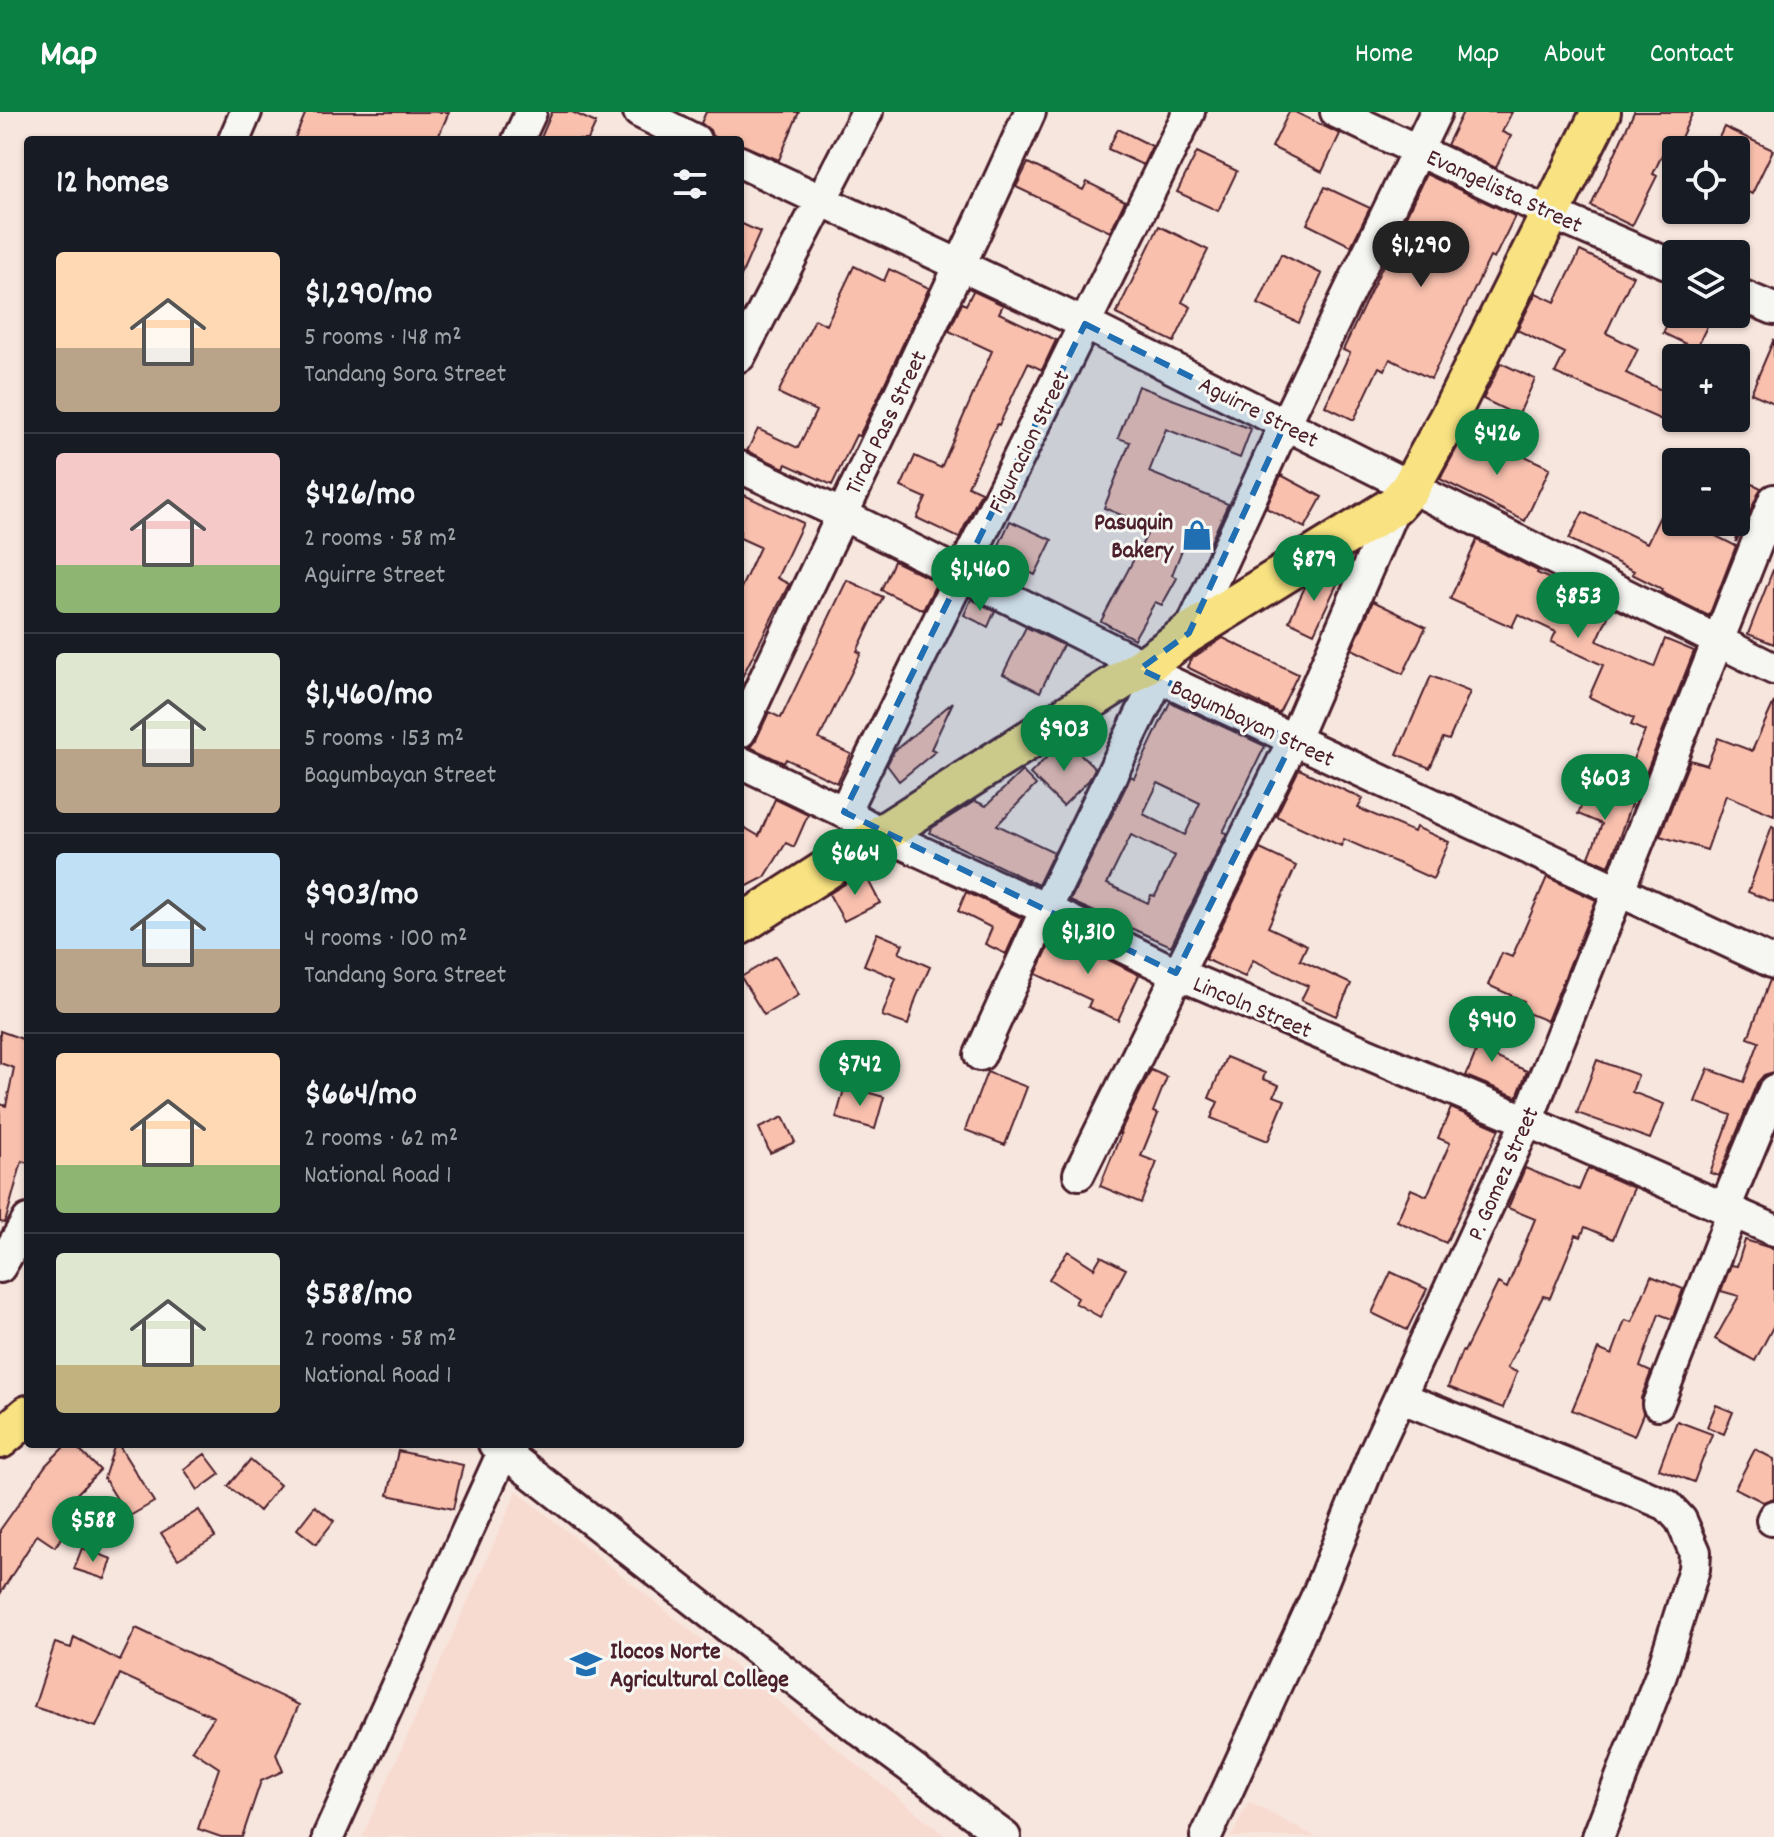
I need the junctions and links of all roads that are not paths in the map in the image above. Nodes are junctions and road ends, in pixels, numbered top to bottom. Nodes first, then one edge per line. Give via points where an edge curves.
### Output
1 (246, 112) edge
2 (531, 112) edge
3 (867, 112) edge
4 (1030, 112) edge
5 (1189, 112) edge
6 (1336, 112) edge
7 (1436, 112) edge
8 (1601, 112) edge
9 (651, 121) edge
10 (236, 136) edge
11 (520, 136) edge
12 (686, 136) edge
13 (1418, 150) junction
14 (744, 164) edge
15 (822, 202) junction
16 (1550, 213) junction
17 (1662, 261) edge
18 (962, 264) junction
19 (1750, 299) edge
20 (1774, 309) edge
21 (1085, 324) junction
22 (744, 348) edge
23 (1285, 424) junction
24 (744, 469) edge
25 (1403, 496) junction
26 (1774, 500) edge
27 (841, 514) junction
28 (962, 576) junction
29 (1189, 633) junction
30 (1718, 642) junction
31 (1774, 669) edge
32 (1151, 672) junction
33 (744, 723) edge
34 (1293, 741) junction
35 (744, 764) edge
36 (844, 812) junction
37 (882, 834) junction
38 (1618, 893) junction
39 (1046, 909) junction
40 (744, 922) edge
41 (1774, 963) edge
42 (1176, 973) junction
43 (980, 1055) dead end
44 (1774, 1090) edge
45 (1527, 1121) junction
46 (1079, 1174) dead end
47 (1729, 1210) junction
48 (24, 1227) edge
49 (1774, 1230) edge
50 (0, 1267) edge
51 (1400, 1397) junction
52 (1658, 1404) dead end
53 (24, 1418) edge
54 (0, 1439) edge
55 (499, 1448) edge
56 (500, 1448) edge
57 (328, 1837) edge
58 (1005, 1837) edge
59 (1206, 1837) edge
60 (1598, 1837) edge

1 - 10 street
2 - 11 street
3 - 15 street
4 - 18 street, Tirad Pass Street
5 - 21 street, Figuracion Street
6 - 13 street, Evangelista Street
7 - 13 street
8 - 16 main road
9 - 12 street
13 - 16 street, Evangelista Street
13 - 23 street
14 - 15 street, Aguirre Street
15 - 18 street, Aguirre Street
15 - 22 street
16 - 17 street, Evangelista Street
16 - 25 main road via 1448,419
18 - 21 street, Aguirre Street
18 - 27 street, Tirad Pass Street
19 - 20 street
21 - 23 street, Aguirre Street
21 - 28 street, Figuracion Street
23 - 25 street, Aguirre Street
23 - 29 street
24 - 27 street, Bagumbayan Street
25 - 29 main road
25 - 30 street, Aguirre Street
25 - 34 street
26 - 30 street, P. Gomez Street
27 - 28 street, Bagumbayan Street
27 - 33 street, Tirad Pass Street
28 - 32 street, Bagumbayan Street
28 - 36 street, Figuracion Street
29 - 32 main road
30 - 31 street, Aguirre Street
30 - 38 street, P. Gomez Street
32 - 34 street, Bagumbayan Street
32 - 37 main road
32 - 39 street
34 - 38 street, Bagumbayan Street
34 - 42 street
35 - 36 street, Lincoln Street
36 - 37 street, Lincoln Street
37 - 39 street, Lincoln Street
37 - 40 main road
38 - 41 street, Bagumbayan Street
38 - 45 street, P. Gomez Street
39 - 42 street, Lincoln Street
39 - 43 street
42 - 45 street, Lincoln Street
42 - 46 street
44 - 47 street
45 - 47 street, Lincoln Street
45 - 51 street, P. Gomez Street
47 - 49 street, Lincoln Street
47 - 52 street
48 - 50 street
51 - 59 street, P. Gomez Street via 1317,1596
51 - 60 street via 1656,1500 1681,1520 1695,1552 1690,1589
53 - 54 main road
55 - 57 street
56 - 58 street via 857,1728

